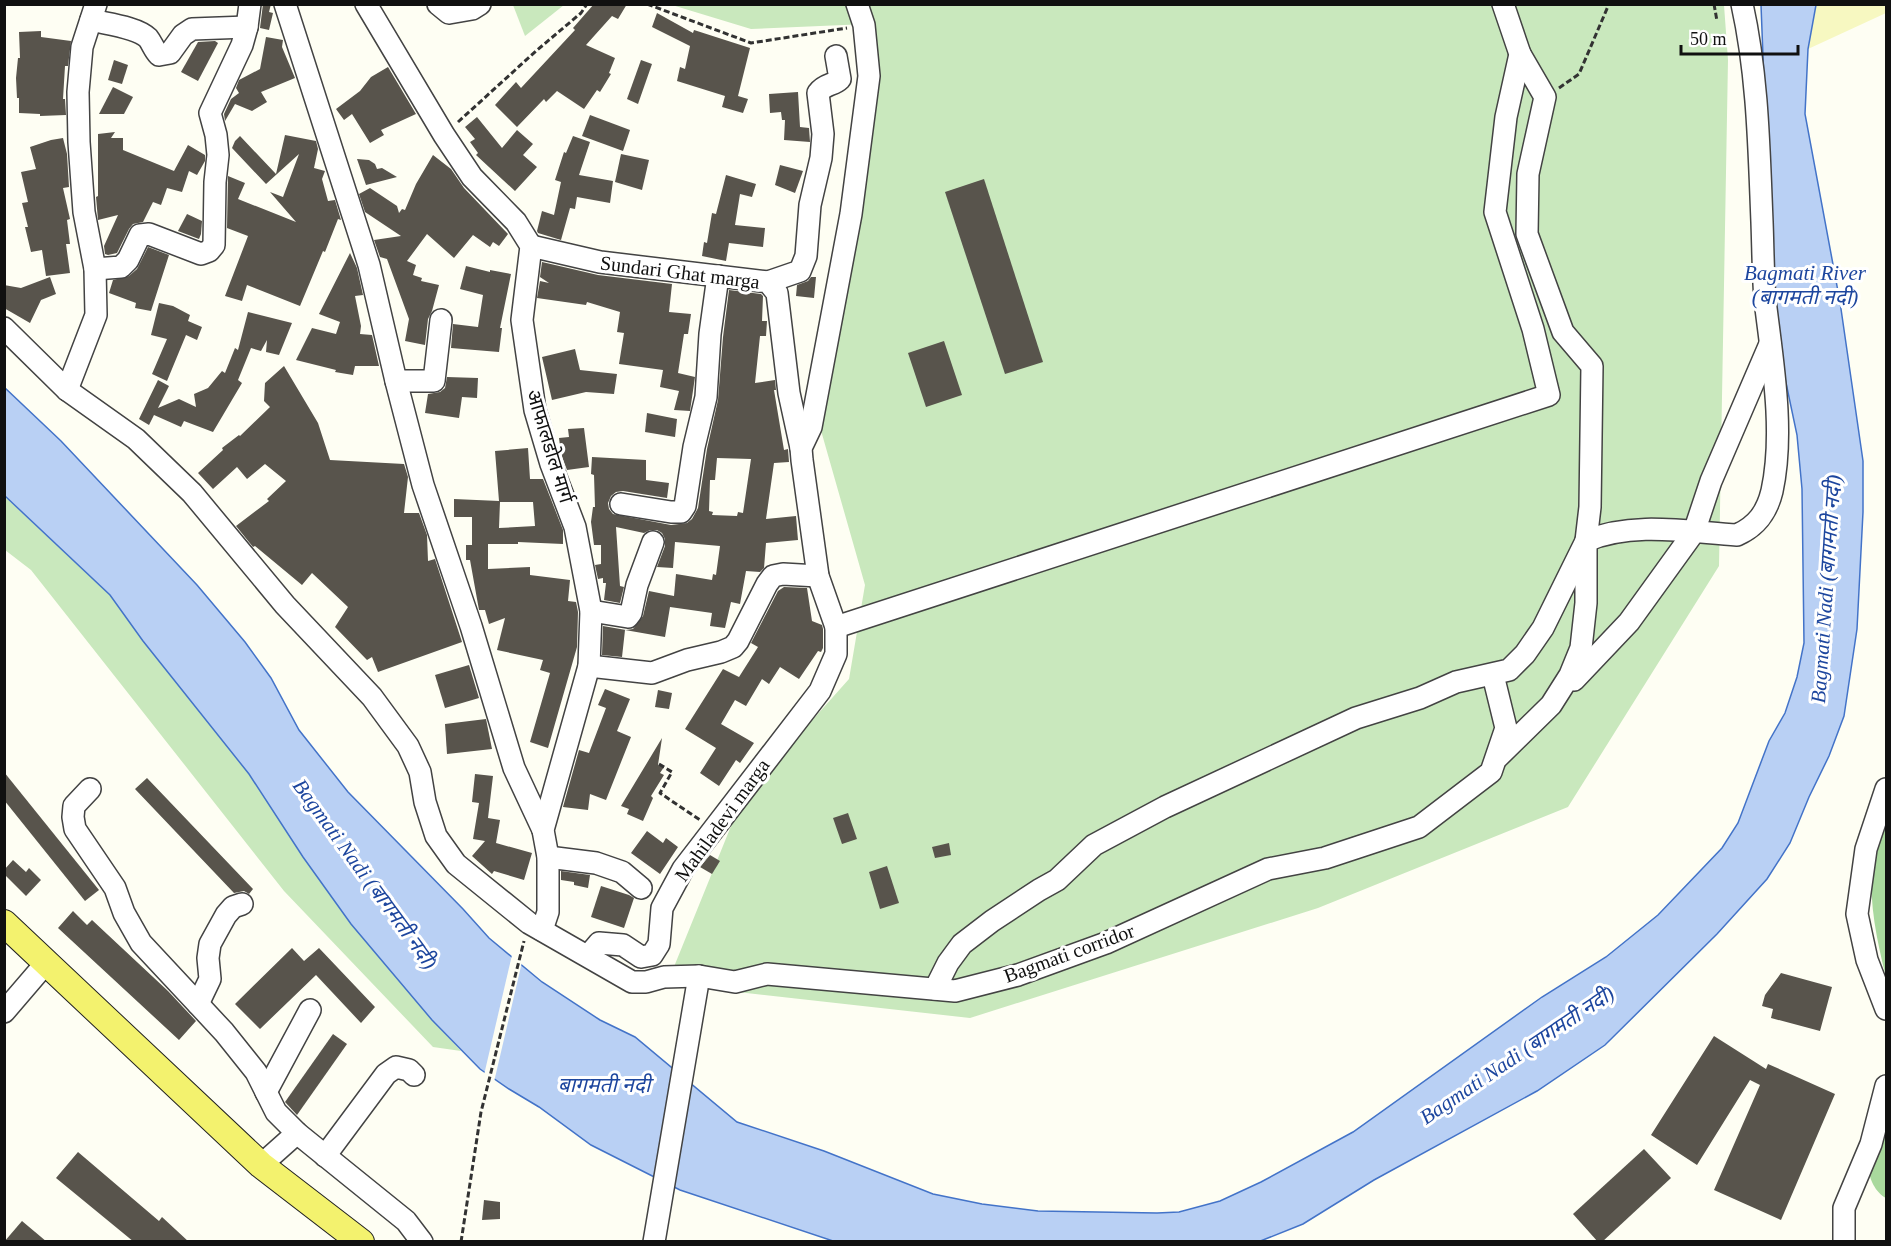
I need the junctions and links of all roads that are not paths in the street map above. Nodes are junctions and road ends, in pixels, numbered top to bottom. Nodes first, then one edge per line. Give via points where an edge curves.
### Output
1 (250, 4) edge
2 (285, 4) edge
3 (366, 4) edge
4 (438, 4) edge
5 (480, 4) edge
6 (857, 4) edge
7 (1503, 4) edge
8 (1743, 4) edge
9 (93, 12) edge
10 (247, 27) junction
11 (1520, 54) junction
12 (836, 56) dead end
13 (531, 246) junction
14 (95, 269) junction
15 (718, 276) junction
16 (768, 282) junction
17 (441, 320) dead end
18 (4, 328) edge
19 (1772, 340) junction
20 (396, 381) junction
21 (67, 390) junction
22 (801, 448) junction
23 (621, 504) dead end
24 (1694, 532) junction
25 (653, 542) dead end
26 (1586, 542) junction
27 (818, 576) junction
28 (591, 611) junction
29 (836, 627) junction
30 (589, 666) junction
31 (1493, 675) junction
32 (1551, 705) junction
33 (1494, 761) junction
34 (90, 789) dead end
35 (1887, 789) edge
36 (543, 830) junction
37 (548, 857) junction
38 (641, 888) dead end
39 (242, 904) dead end
40 (4, 923) edge
41 (535, 927) junction
42 (588, 956) junction
43 (46, 963) junction
44 (699, 976) junction
45 (935, 989) junction
46 (198, 1004) junction
47 (1887, 1009) edge
48 (310, 1010) dead end
49 (4, 1012) edge
50 (414, 1075) dead end
51 (1887, 1086) edge
52 (266, 1092) junction
53 (297, 1133) junction
54 (325, 1156) junction
55 (261, 1164) junction
56 (361, 1242) edge
57 (422, 1242) edge
58 (654, 1242) edge
59 (1844, 1242) edge

1 - 10 street
2 - 20 street via 369,265
3 - 13 street via 472,177 516,222
4 - 5 street via 449,13
6 - 22 street via 864,25 869,76 851,214 811,427
7 - 11 street
8 - 19 street via 1751,51 1765,299
9 - 10 street via 138,32 150,40 159,55 170,52 192,29
9 - 14 street via 82,47 78,92 84,212
10 - 14 street via 210,113 218,155 214,245 201,254 149,234 141,235 121,267
11 - 26 street via 1545,97 1527,174 1527,234 1563,332 1592,366
11 - 29 street via 1506,117 1495,212 1533,328 1549,395
12 - 16 street via 840,79 822,86 818,93 823,134 806,256 800,271
13 - 15 street, Sundari Ghat marga via 600,262
13 - 28 street, आफालडोल मार्ग via 522,320 535,410 575,527
14 - 21 street via 96,315
15 - 16 street, Sundari Ghat marga
15 - 23 street via 706,397 685,506 681,512 670,512
16 - 22 street, Sundari Ghat marga via 777,293 789,393
17 - 20 street via 434,381
18 - 21 street, Bagmati corridor
19 - 24 street
19 - 24 street via 1776,454 1772,491 1761,519 1750,530 1737,535
20 - 36 street via 423,485 514,768
21 - 41 street, Bagmati corridor via 136,439 192,493 285,605 372,696 408,746 420,772 436,836 456,864
22 - 27 street, Sundari Ghat marga
24 - 26 street via 1637,529
24 - 32 street via 1629,622
25 - 28 street via 631,613 628,616
26 - 31 street via 1543,628 1525,654 1509,670
26 - 32 street via 1581,648
27 - 29 street, Sundari Ghat marga
27 - 30 street via 773,576 738,641 721,652 652,673
28 - 30 street, आफालडोल मार्ग
29 - 42 street, Mahiladevi marga via 836,654 819,690 683,869 662,908 659,944 652,955 641,957 623,945 599,943
30 - 36 street, आफालडोल मार्ग
31 - 33 street, Bagmati corridor via 1506,728
31 - 45 street via 1456,682 1356,718 1165,807 1095,845 1057,880 962,944
32 - 33 street
33 - 45 street, Bagmati corridor via 1491,772 1419,827 1325,858 1268,869 1106,943 1018,975 955,991
34 - 46 street via 75,806 75,829 115,888 141,943
35 - 47 street via 1866,849 1857,914 1867,960
36 - 37 street, आफालडोल मार्ग
37 - 38 street via 596,863 622,872
37 - 41 street, आफालडोल मार्ग via 548,912
39 - 46 street via 226,915 210,944 210,979
40 - 43 main road
41 - 42 street, Bagmati corridor
42 - 44 street, Bagmati corridor via 632,982
43 - 49 street
43 - 55 main road
44 - 45 street, Bagmati corridor via 735,982 767,974
44 - 58 street
46 - 52 street via 256,1072
48 - 52 street
50 - 54 street via 396,1067 386,1074
51 - 59 street via 1871,1144 1844,1208
52 - 53 street via 276,1112
53 - 54 street
53 - 55 street
54 - 57 street via 406,1221
55 - 56 main road

